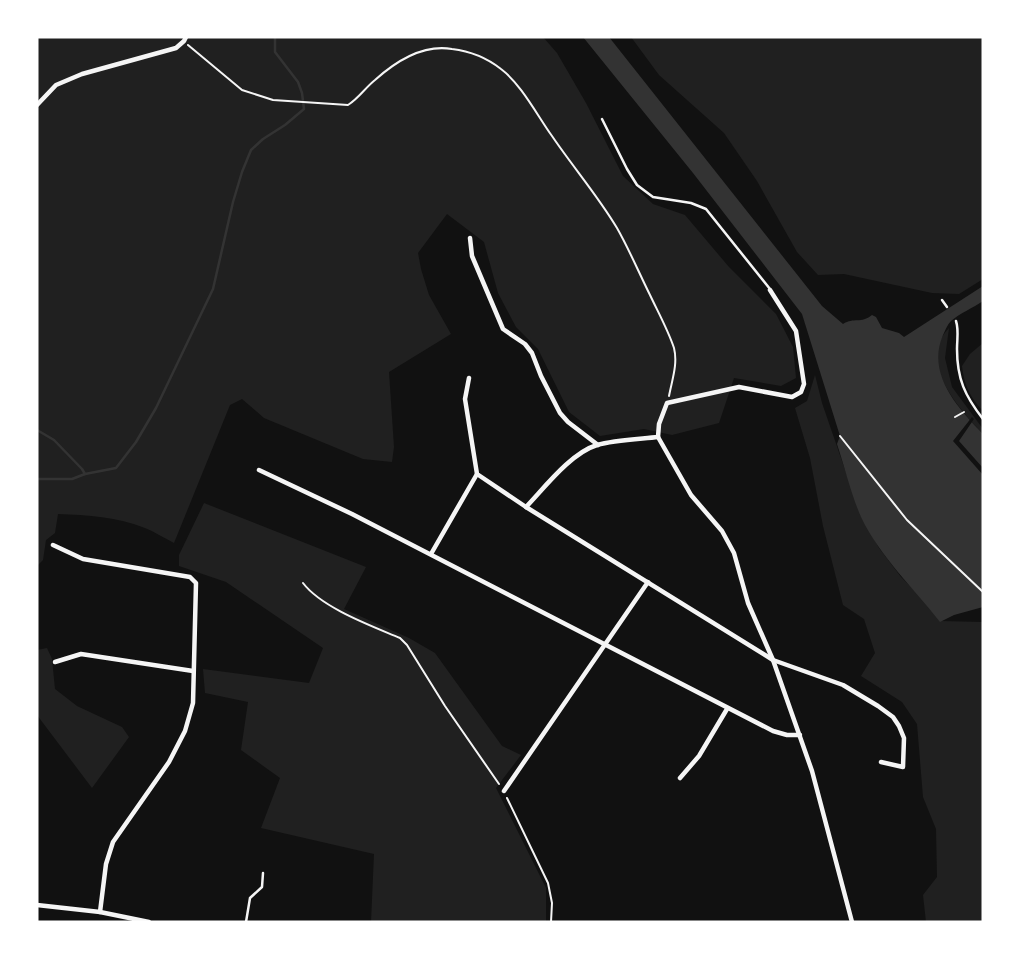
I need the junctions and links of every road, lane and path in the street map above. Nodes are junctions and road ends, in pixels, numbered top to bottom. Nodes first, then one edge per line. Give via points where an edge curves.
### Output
1 (185, 39) edge
2 (37, 105) edge
3 (602, 119) dead end
4 (470, 238) dead end
5 (770, 290) joint
6 (942, 300) dead end
7 (947, 307) dead end
8 (956, 321) dead end
9 (469, 379) dead end
10 (667, 404) junction
11 (964, 412) dead end
12 (955, 417) dead end
13 (983, 419) edge
14 (840, 436) dead end
15 (658, 437) junction
16 (598, 445) junction
17 (259, 470) dead end
18 (477, 474) junction
19 (526, 507) junction
20 (52, 545) dead end
21 (431, 554) junction
22 (648, 582) junction
23 (303, 583) dead end
24 (983, 592) edge
25 (606, 645) junction
26 (773, 660) junction
27 (55, 662) dead end
28 (193, 671) junction
29 (727, 709) junction
30 (800, 736) junction
31 (881, 762) dead end
32 (680, 778) dead end
33 (504, 791) junction
34 (263, 873) dead end
35 (37, 905) edge
36 (100, 912) junction
37 (149, 922) edge
38 (246, 922) edge
39 (551, 922) edge
40 (852, 922) edge

1 - 2 street via 176,48 56,85
1 - 10 path via 242,90 274,100 348,105 390,67 430,49 472,54 502,69 618,230 674,351
3 - 5 lane via 637,185 653,197 706,209
4 - 16 street via 472,256 503,329 532,353 560,413
5 - 10 street via 796,331 804,384 801,392 792,397 738,387
6 - 7 lane
8 - 13 lane via 960,381
9 - 18 street via 465,399
10 - 15 street
11 - 12 path
14 - 24 path via 907,520
15 - 16 street
15 - 26 street via 691,495 727,538
16 - 19 street via 569,463
17 - 21 street
18 - 19 street
18 - 21 street
19 - 22 street
20 - 28 street via 83,559 190,577 197,583
21 - 25 street
22 - 25 street
22 - 26 street
23 - 33 path via 315,596 407,645
25 - 29 street
25 - 33 street
26 - 30 street
26 - 31 street via 843,685 893,717 904,738 903,767
27 - 28 street via 81,654
28 - 36 street via 185,732 113,842
29 - 30 street via 773,732
29 - 32 street
30 - 40 street
33 - 39 path via 548,883
34 - 38 lane via 262,887 250,898
35 - 36 street
36 - 37 street

